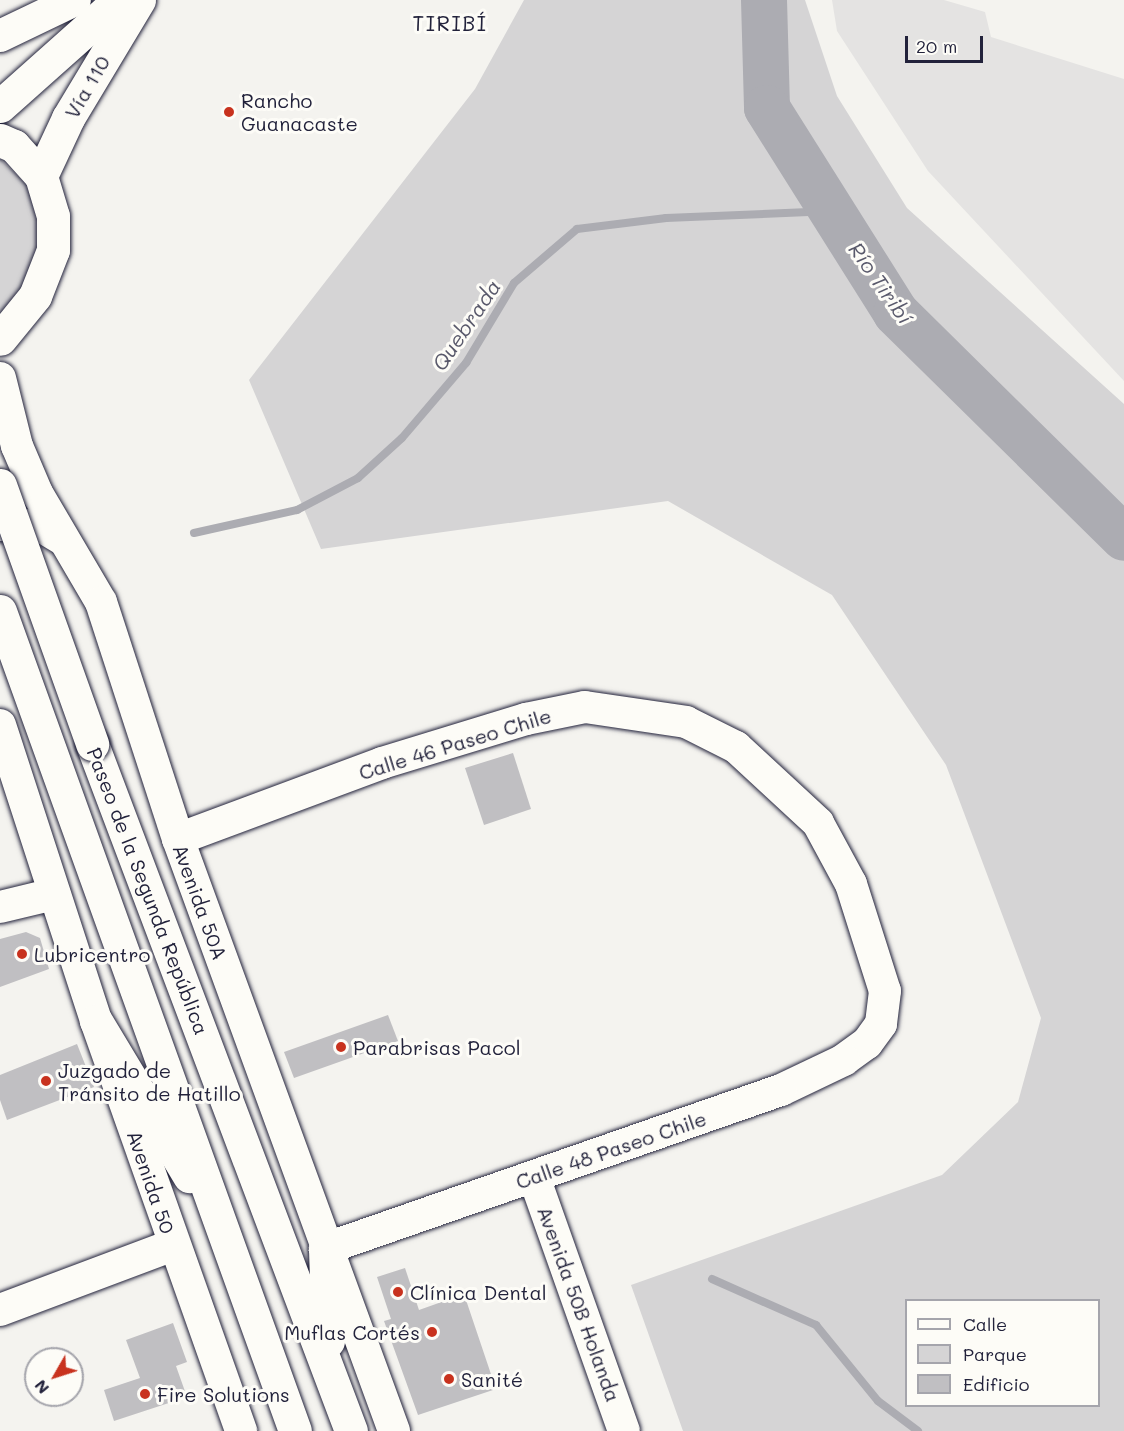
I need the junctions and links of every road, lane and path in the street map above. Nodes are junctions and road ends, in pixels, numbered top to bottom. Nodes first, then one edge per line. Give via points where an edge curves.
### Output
1 (75, 0) edge
2 (118, 0) edge
3 (139, 0) edge
4 (0, 36) edge
5 (52, 64) junction
6 (0, 88) edge
7 (0, 106) edge
8 (0, 140) edge
9 (41, 176) junction
10 (0, 339) edge
11 (0, 378) edge
12 (0, 485) edge
13 (0, 524) edge
14 (62, 538) junction
15 (0, 611) edge
16 (0, 725) edge
17 (178, 839) junction
18 (54, 894) junction
19 (0, 907) edge
20 (96, 1021) junction
21 (881, 1024) joint
22 (534, 1178) junction
23 (227, 1239) junction
24 (173, 1245) junction
25 (325, 1249) junction
26 (0, 1310) edge
27 (328, 1367) junction
28 (241, 1431) edge
29 (296, 1431) edge
30 (351, 1431) edge
31 (394, 1431) edge
32 (624, 1431) edge

1 - 4 street
2 - 5 main road, Vía 110
3 - 9 main road, Vía 110 via 68,118
5 - 6 main road via 25,82
5 - 7 main road, Vía 110
8 - 9 main road via 14,146
9 - 10 main road via 53,216 53,250 35,296
11 - 14 street, Avenida 50A via 17,446
12 - 27 main road, Paseo de la Segunda República, bridge via 92,744
13 - 14 main road via 42,526
14 - 17 street, Avenida 50A via 100,602
15 - 23 main road, Paseo de la Segunda República
16 - 18 street, Avenida 50
17 - 21 street, Calle 46 Paseo Chile via 382,763 526,719 585,707 686,722 736,747 818,823 851,884 885,991
17 - 25 street, Avenida 50A
18 - 19 street
18 - 20 street, Avenida 50
20 - 23 main road
20 - 24 street, Avenida 50
21 - 22 street, Calle 48 Paseo Chile via 867,1043 815,1076
22 - 25 street, Calle 48 Paseo Chile
22 - 32 street, Avenida 50B Holanda
23 - 29 main road, Paseo de la Segunda República
24 - 26 street
24 - 28 street, Avenida 50
25 - 27 main road
25 - 31 street, Avenida 50A
27 - 30 main road, Paseo de la Segunda República

